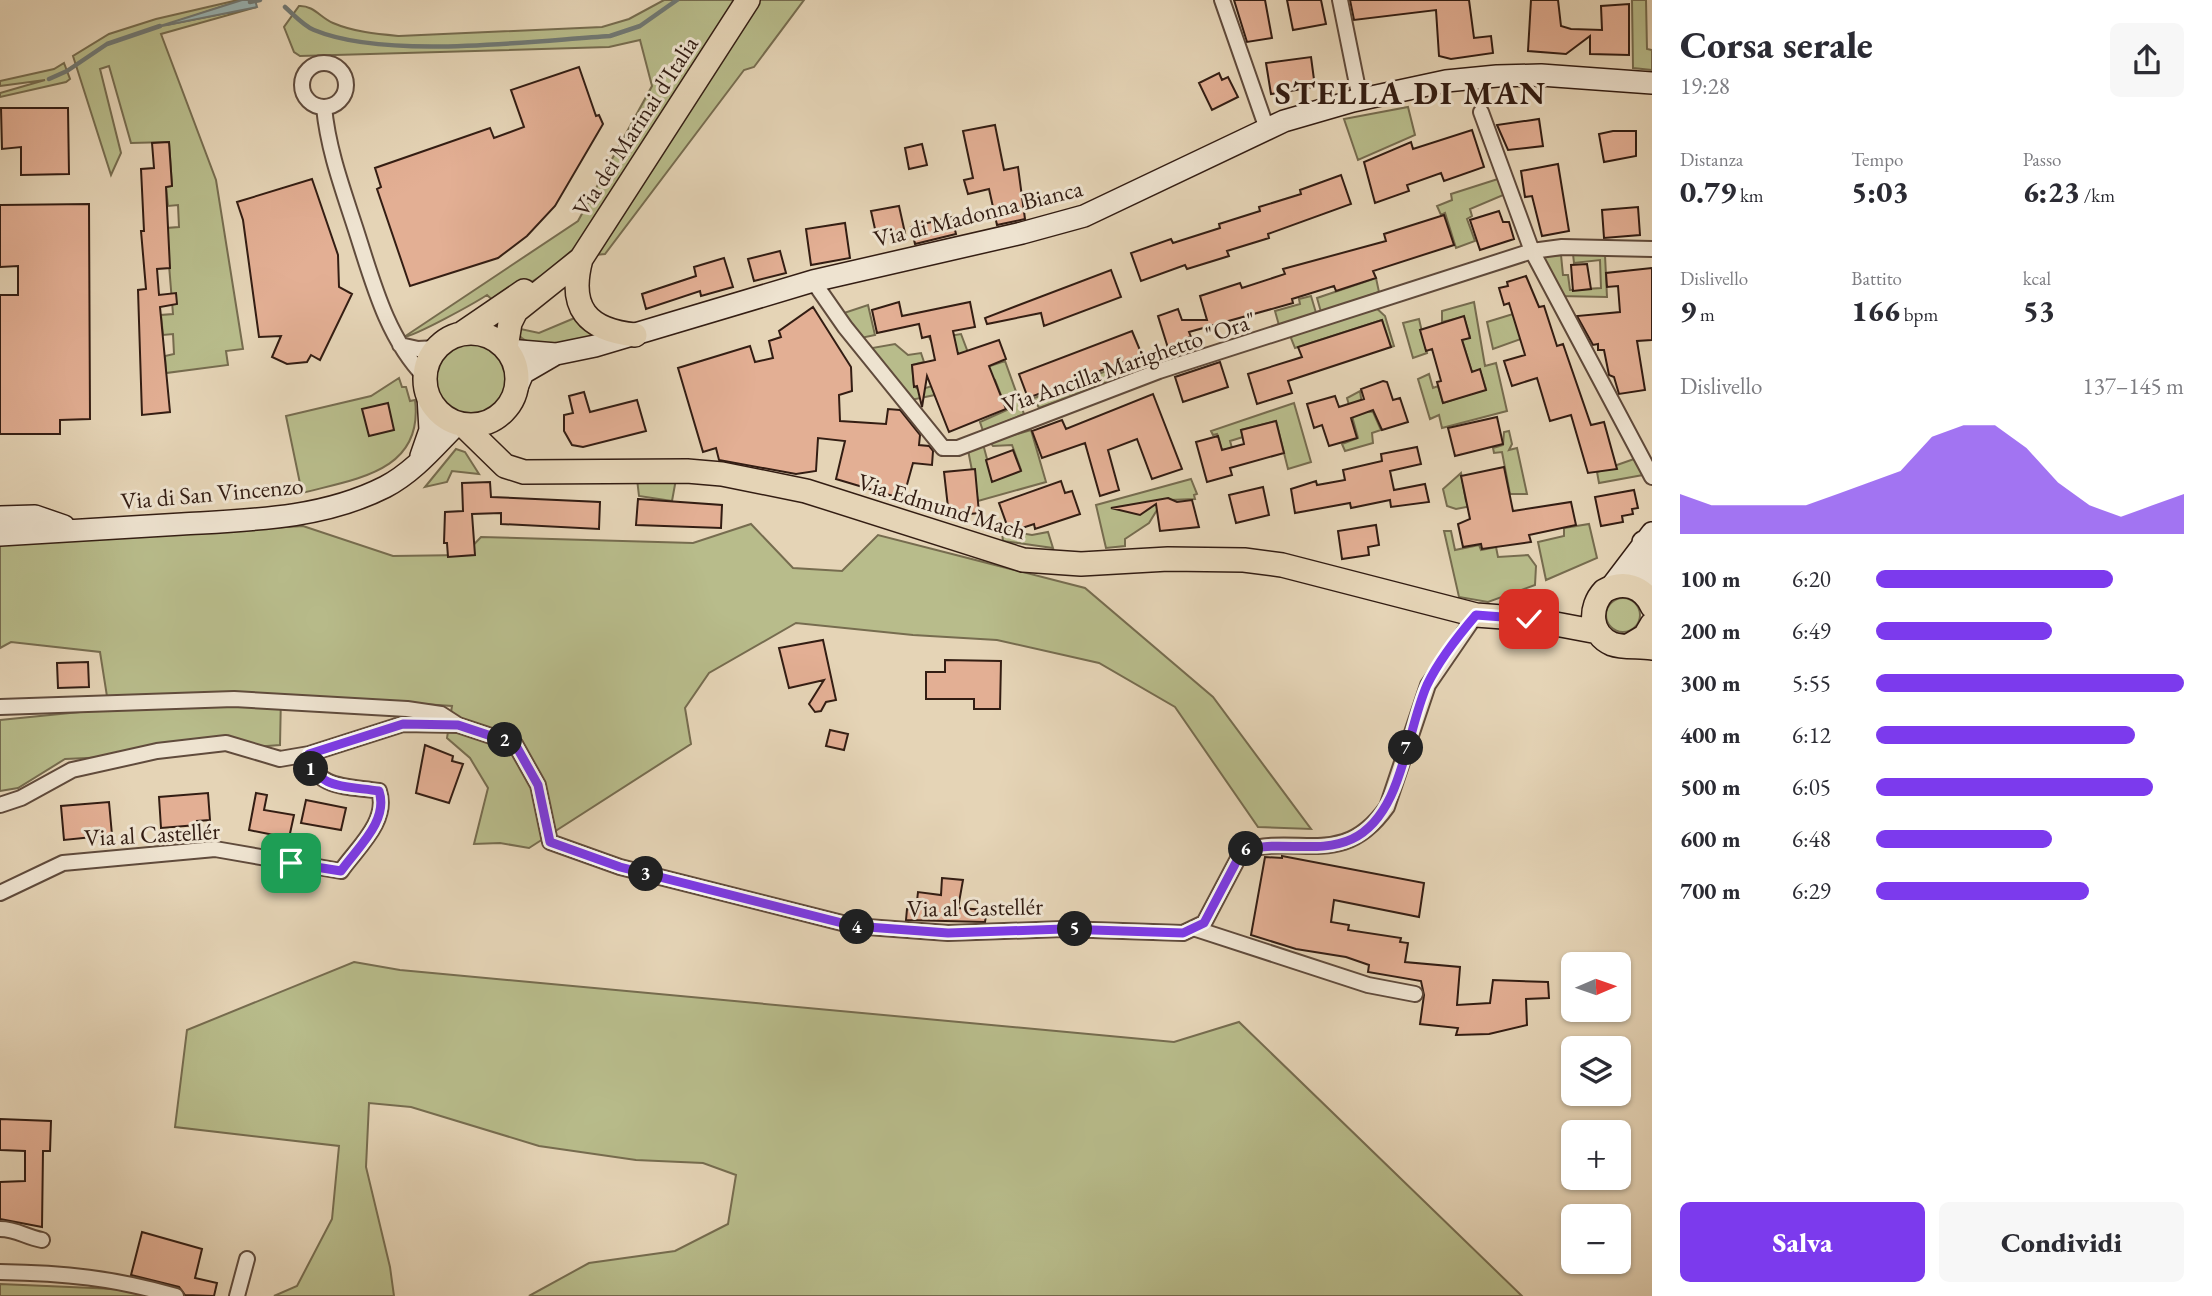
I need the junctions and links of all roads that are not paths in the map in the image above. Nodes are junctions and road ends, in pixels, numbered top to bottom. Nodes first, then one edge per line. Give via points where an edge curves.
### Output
1 (748, 0) edge
2 (1222, 0) edge
3 (1340, 0) edge
4 (1652, 83) edge
5 (1360, 99) junction
6 (324, 107) dead end
7 (1481, 112) dead end
8 (1267, 128) junction
9 (1652, 248) edge
10 (1532, 251) junction
11 (585, 252) junction
12 (813, 281) junction
13 (461, 334) junction
14 (635, 335) junction
15 (400, 345) junction
16 (437, 348) junction
17 (507, 349) junction
18 (556, 354) junction
19 (427, 386) junction
20 (517, 387) junction
21 (499, 417) junction
22 (461, 425) junction
23 (417, 464) junction
24 (505, 466) junction
25 (1652, 477) edge
26 (0, 517) edge
27 (76, 530) junction
28 (0, 535) edge
29 (1648, 537) edge
30 (1603, 595) junction
31 (1650, 602) edge
32 (1476, 615) junction
33 (1529, 619) junction
34 (1652, 624) edge
35 (1598, 632) junction
36 (1641, 646) edge
37 (0, 707) edge
38 (458, 725) junction
39 (309, 754) junction
40 (0, 805) edge
41 (0, 893) edge
42 (1193, 928) junction
43 (1415, 994) dead end
44 (0, 1229) edge
45 (41, 1240) dead end
46 (247, 1259) dead end
47 (0, 1272) edge
48 (176, 1296) edge
49 (237, 1296) edge

1 - 11 main road, Via dei Marinai d'Italia
2 - 8 street
3 - 5 street
4 - 5 main road, Via di Madonna Bianca via 1497,76 1446,81
5 - 8 main road, Via di Madonna Bianca
6 - 15 street via 327,141 380,302
7 - 10 street
8 - 12 main road, Via di Madonna Bianca via 1084,216
9 - 10 street, Via Ancilla Marighetto "Ora"
10 - 12 street, Via Ancilla Marighetto "Ora" via 1158,371 958,449 943,449
10 - 25 street
11 - 13 main road, Via dei Marinai d'Italia
11 - 14 main road via 576,288 582,309 600,328
11 - 17 main road, Via dei Marinai d'Italia via 516,311
12 - 14 main road, Via di Madonna Bianca
13 - 16 main road
13 - 17 main road via 492,337
14 - 18 main road, Via di Madonna Bianca
15 - 16 street
15 - 19 street
16 - 19 main road via 429,361
17 - 18 main road, Via di Madonna Bianca
17 - 20 main road via 518,374
18 - 20 main road, Via di Madonna Bianca via 523,373
19 - 22 main road via 437,411
19 - 23 main road via 430,430
20 - 21 main road via 514,399
21 - 22 main road via 484,425
21 - 24 main road via 496,442
22 - 23 main road, Via di San Vincenzo
22 - 24 main road
23 - 27 main road, Via di San Vincenzo via 384,488 313,513
24 - 32 main road, Via Edmund Mach via 524,472 722,474 806,491 1023,560 1081,564 1168,558 1244,560 1282,565
26 - 27 main road via 35,516
27 - 28 main road, Via di San Vincenzo
29 - 30 main road
29 - 31 main road via 1642,580
30 - 31 main road via 1632,586
30 - 33 main road, Via Edmund Mach
30 - 35 main road via 1593,613
32 - 33 main road, Via Edmund Mach
32 - 42 street via 1428,685 1387,807 1377,820 1366,831 1335,845 1242,851 1204,923
33 - 35 main road, Via Edmund Mach
34 - 36 main road
35 - 36 main road, Via Edmund Mach via 1612,644
37 - 38 street, Via al Castellér via 234,699 407,709 441,714
38 - 39 street, Via al Castellér via 403,724
38 - 42 street, Via al Castellér via 515,744 538,785 550,842 620,867 878,930 1183,933
39 - 40 street, Via al Castellér via 280,759 226,743 157,751 72,769
39 - 41 street, Via al Castellér via 311,768 321,780 379,791 379,820 341,871 215,849 63,863
42 - 43 street via 1368,985
44 - 45 street via 18,1229
46 - 49 street
47 - 48 street via 70,1273 126,1281

